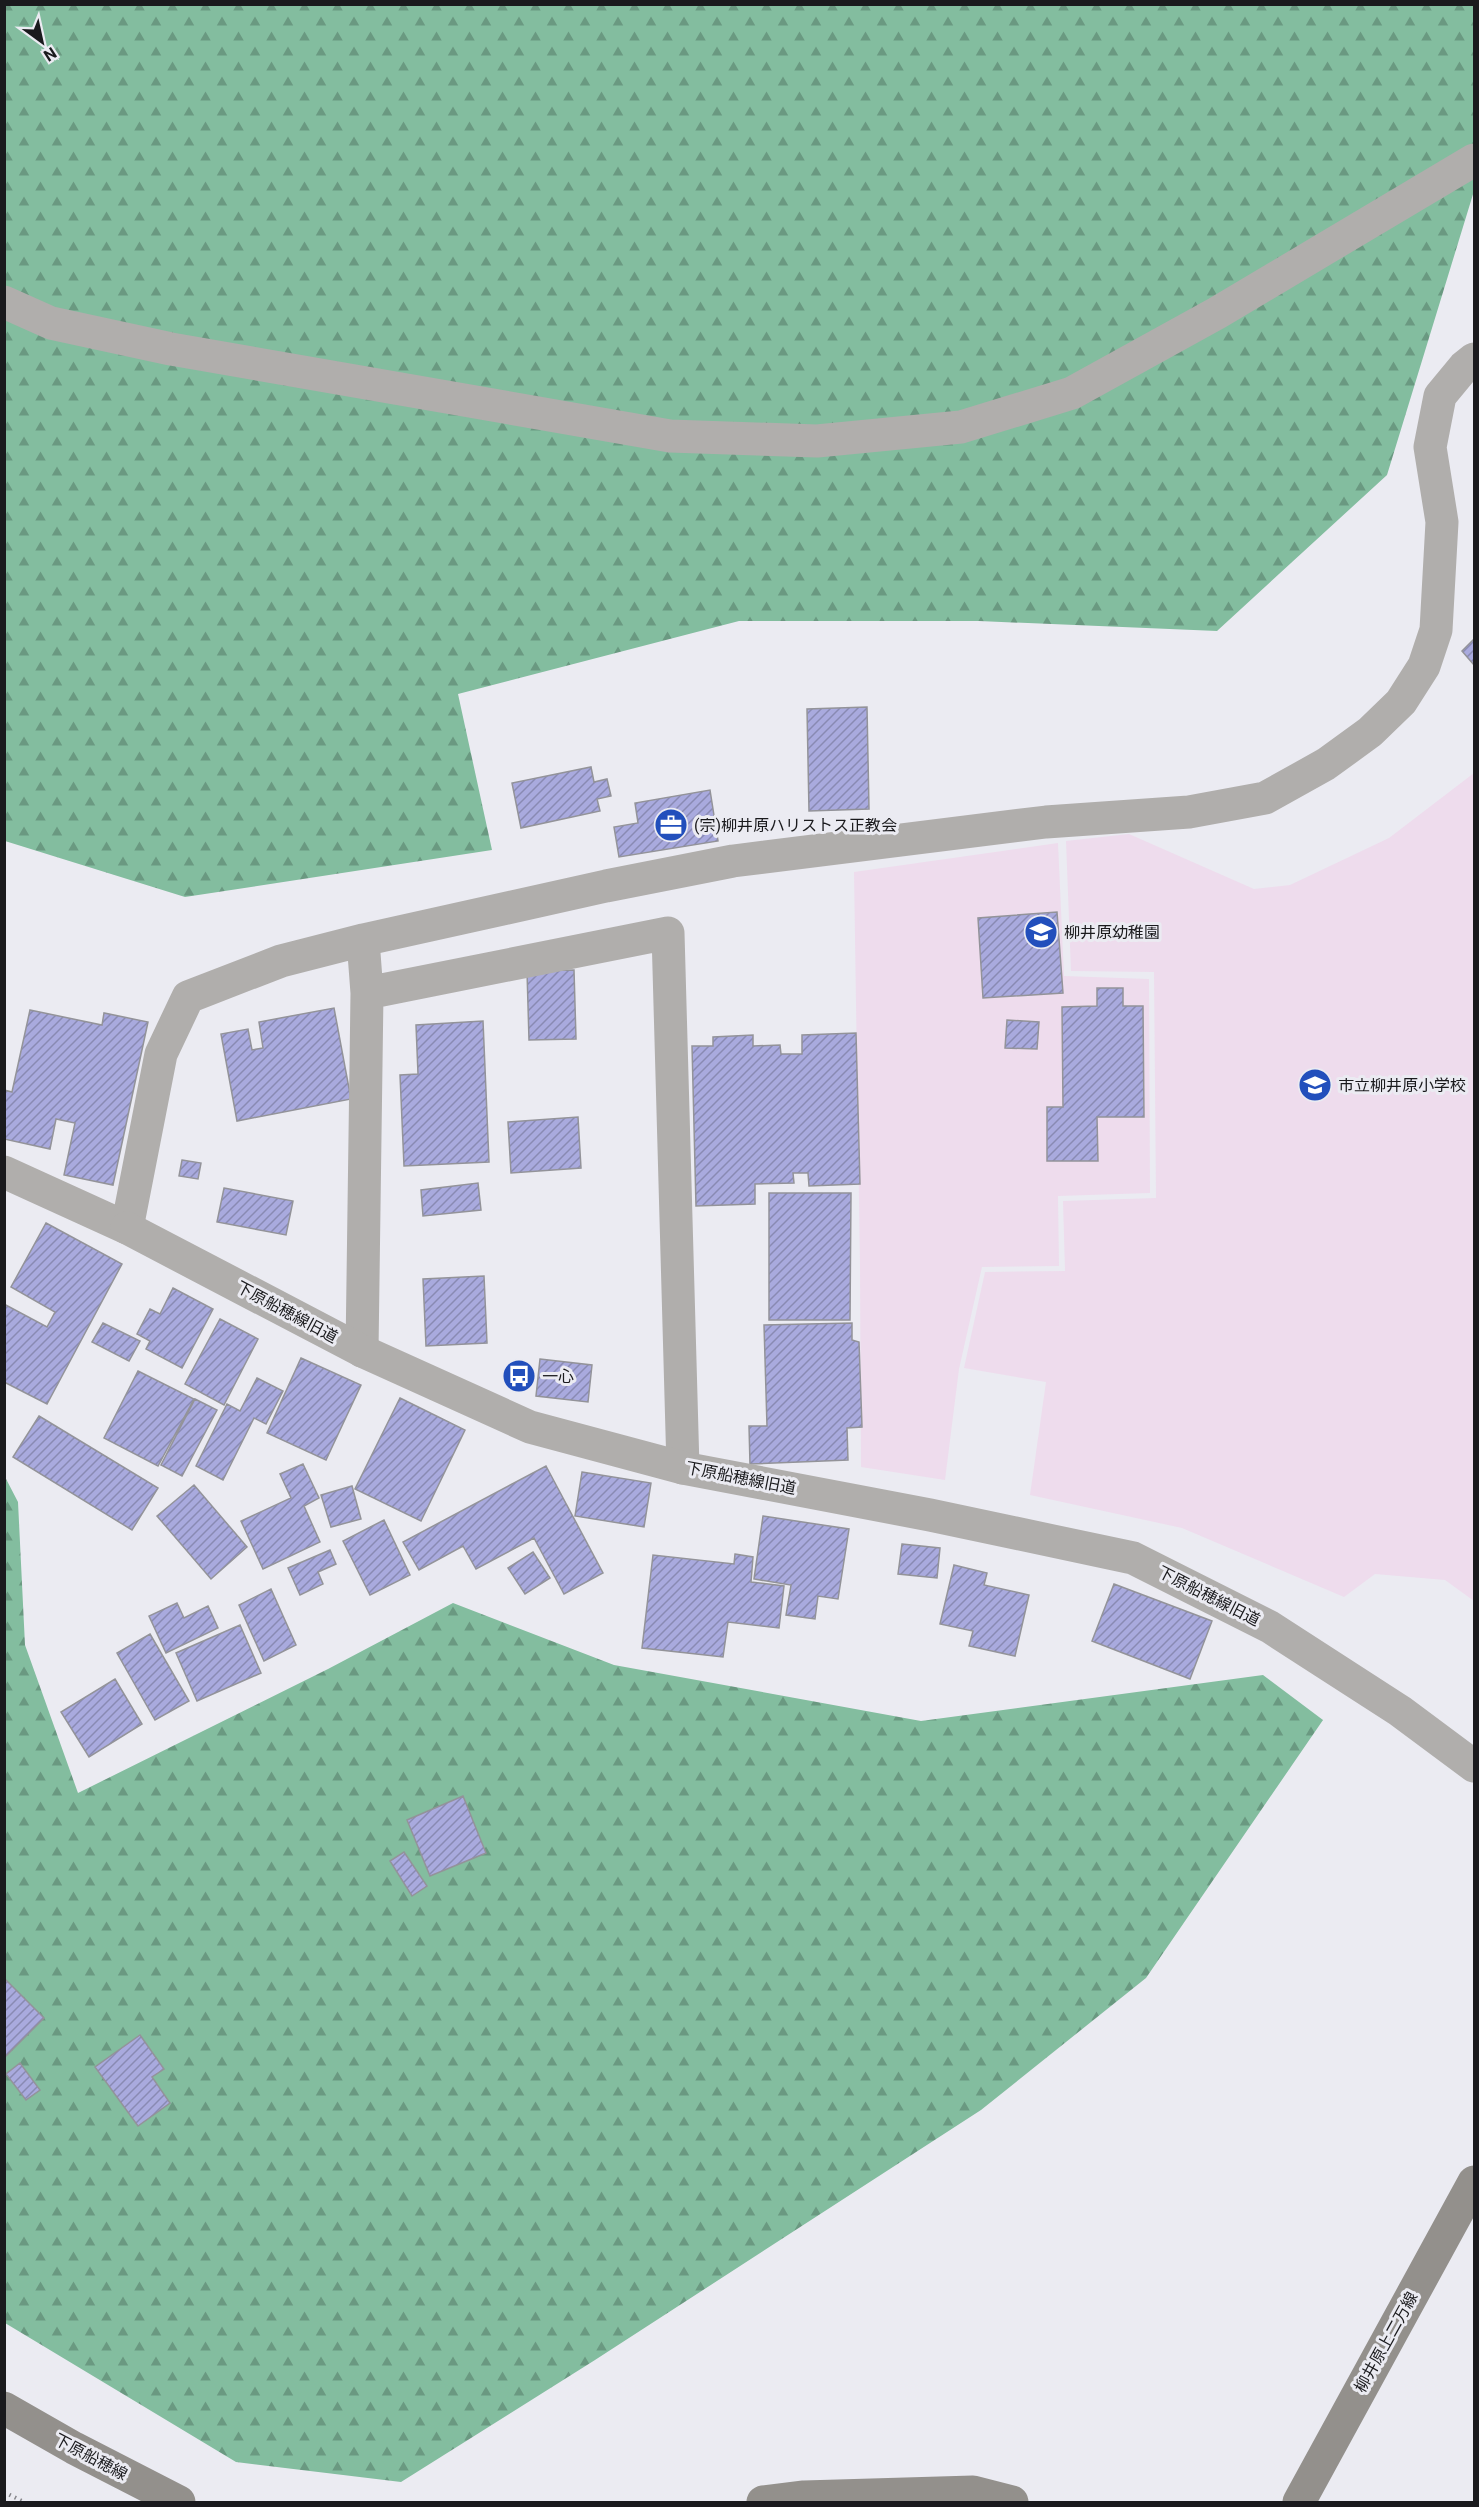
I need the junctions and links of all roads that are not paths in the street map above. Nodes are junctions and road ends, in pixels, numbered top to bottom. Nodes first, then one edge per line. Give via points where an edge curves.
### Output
1 (1474, 160) edge
2 (4, 302) edge
3 (1474, 359) edge
4 (363, 940) junction
5 (367, 993) junction
6 (4, 1172) edge
7 (127, 1228) junction
8 (362, 1351) junction
9 (683, 1468) junction
10 (1474, 1766) edge
11 (1474, 2182) edge
12 (4, 2408) edge
13 (179, 2502) edge
14 (763, 2502) edge
15 (1012, 2502) edge
16 (1299, 2502) edge

1 - 2 street via 1217,313 1072,393 961,428 830,440 670,436 171,349 51,323
3 - 4 street via 1440,396 1430,447 1442,522 1436,630 1424,666 1401,702 1370,732 1326,764 1265,798 1189,812 1046,822 733,861
4 - 5 street
4 - 7 street via 281,961 188,997 161,1054
5 - 8 street
5 - 9 street via 668,933
6 - 7 street, 下原船穂線旧道
7 - 8 street, 下原船穂線旧道
8 - 9 street, 下原船穂線旧道 via 530,1427
9 - 10 street, 下原船穂線旧道 via 1133,1558 1270,1627 1400,1711
11 - 16 main road, 柳井原上二万線
12 - 13 main road, 下原船穂線
14 - 15 main road via 804,2497 973,2492

